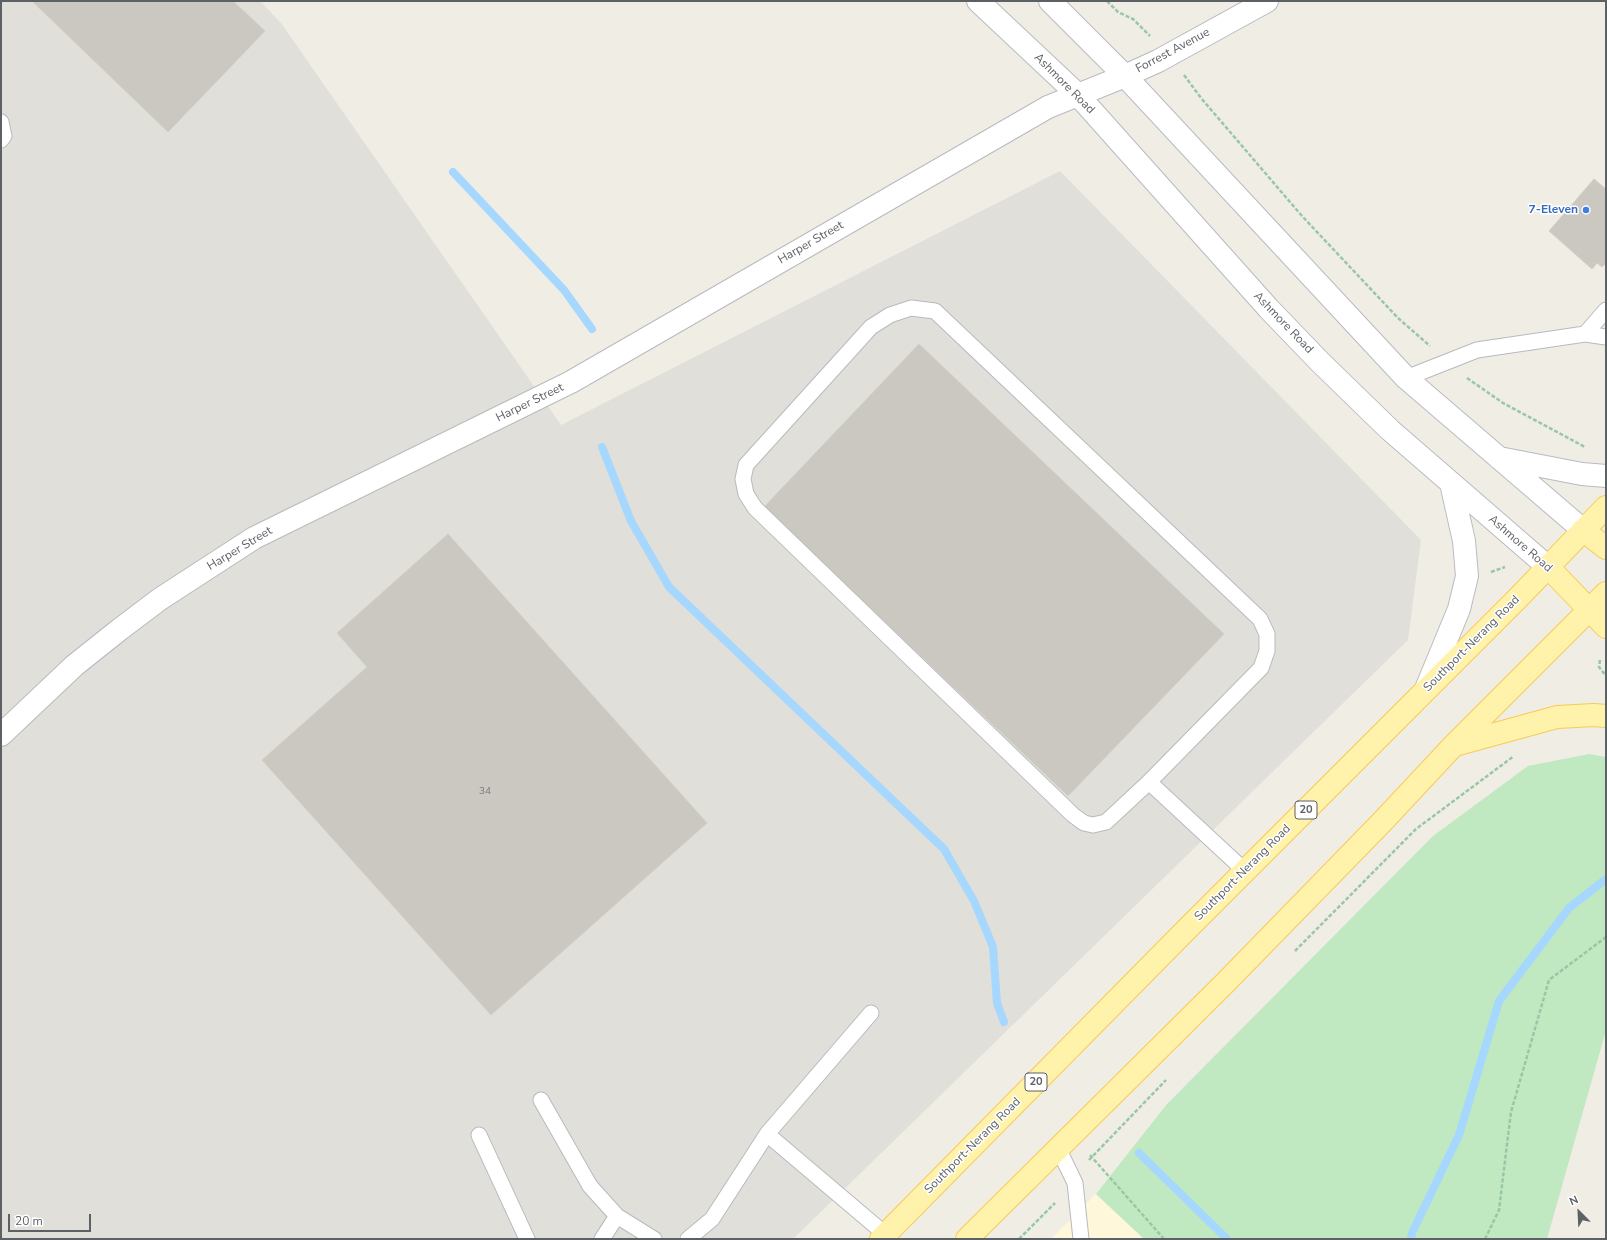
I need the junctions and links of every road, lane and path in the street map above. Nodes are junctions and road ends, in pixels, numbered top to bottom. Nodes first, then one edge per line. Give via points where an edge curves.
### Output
1 (978, 1) edge
2 (1050, 1) edge
3 (1107, 1) edge
4 (1267, 1) edge
5 (1169, 55) junction
6 (1125, 76) junction
7 (1077, 94) junction
8 (1, 122) edge
9 (1, 140) edge
10 (1606, 310) edge
11 (1585, 334) junction
12 (1606, 338) edge
13 (1449, 362) junction
14 (1406, 378) junction
15 (1498, 458) junction
16 (1582, 474) junction
17 (1606, 476) edge
18 (1451, 483) junction
19 (1606, 507) edge
20 (1582, 530) junction
21 (1606, 548) edge
22 (1505, 567) dead end
23 (1548, 567) junction
24 (1487, 574) dead end
25 (1606, 593) edge
26 (1589, 609) junction
27 (1606, 627) edge
28 (1600, 660) dead end
29 (1606, 676) edge
30 (1426, 689) junction
31 (1606, 716) edge
32 (1, 735) edge
33 (1454, 746) junction
34 (1516, 754) dead end
35 (1149, 782) junction
36 (1245, 871) junction
37 (1606, 937) edge
38 (1292, 953) dead end
39 (871, 1013) dead end
40 (1169, 1077) dead end
41 (541, 1100) dead end
42 (767, 1134) junction
43 (479, 1135) dead end
44 (1065, 1141) junction
45 (1091, 1156) junction
46 (1075, 1183) junction
47 (618, 1216) junction
48 (883, 1237) edge
49 (527, 1239) edge
50 (602, 1239) edge
51 (654, 1239) edge
52 (688, 1239) edge
53 (967, 1239) edge
54 (1019, 1239) edge
55 (1081, 1239) edge
56 (1164, 1239) edge
57 (1485, 1239) edge

1 - 7 main road, Ashmore Road
2 - 6 main road
3 - 5 path via 1118,12 1133,19
4 - 5 main road, Forrest Avenue
5 - 6 main road, Forrest Avenue
5 - 13 path via 1201,98 1302,216 1398,318
6 - 7 main road, Forrest Avenue
6 - 14 main road
7 - 18 main road, Ashmore Road via 1269,309 1390,430
7 - 32 main road, Harper Street via 1048,107 571,382 254,538 160,599 74,665
8 - 9 lane via 4,136
10 - 11 lane
11 - 12 lane
11 - 13 lane via 1477,350
13 - 14 lane
13 - 16 path via 1503,403 1587,448
14 - 15 main road
15 - 16 main road
15 - 20 main road
16 - 17 main road
18 - 23 main road, Ashmore Road
18 - 30 main road via 1464,541 1467,576 1459,609
19 - 20 main road, Southport-Nerang Road / 20
20 - 21 main road
20 - 23 main road, Southport-Nerang Road / 20
22 - 24 path
23 - 26 main road, Ashmore Road
23 - 30 main road, Southport-Nerang Road / 20
25 - 26 main road
26 - 27 main road, Ashmore Road
26 - 33 main road
28 - 29 path via 1599,667
30 - 36 main road, Southport-Nerang Road / 20
31 - 33 main road via 1557,717
33 - 44 main road via 1238,970
34 - 38 path via 1416,829
35 - 35 lane via 1261,668 1267,651 1267,634 1260,620 934,311 911,308 890,315 871,327 746,465 743,479 746,494 755,508 1084,823 1093,825 1106,822
35 - 36 lane
36 - 48 main road, Southport-Nerang Road / 20
37 - 57 path via 1549,980 1510,1112 1499,1210
39 - 42 lane
40 - 45 path
41 - 47 lane via 590,1186
42 - 48 lane
42 - 52 lane via 712,1219
43 - 49 lane
44 - 45 path
44 - 46 lane
44 - 53 main road
45 - 46 path
45 - 56 path
46 - 54 path
46 - 55 lane
47 - 50 lane
47 - 51 lane

